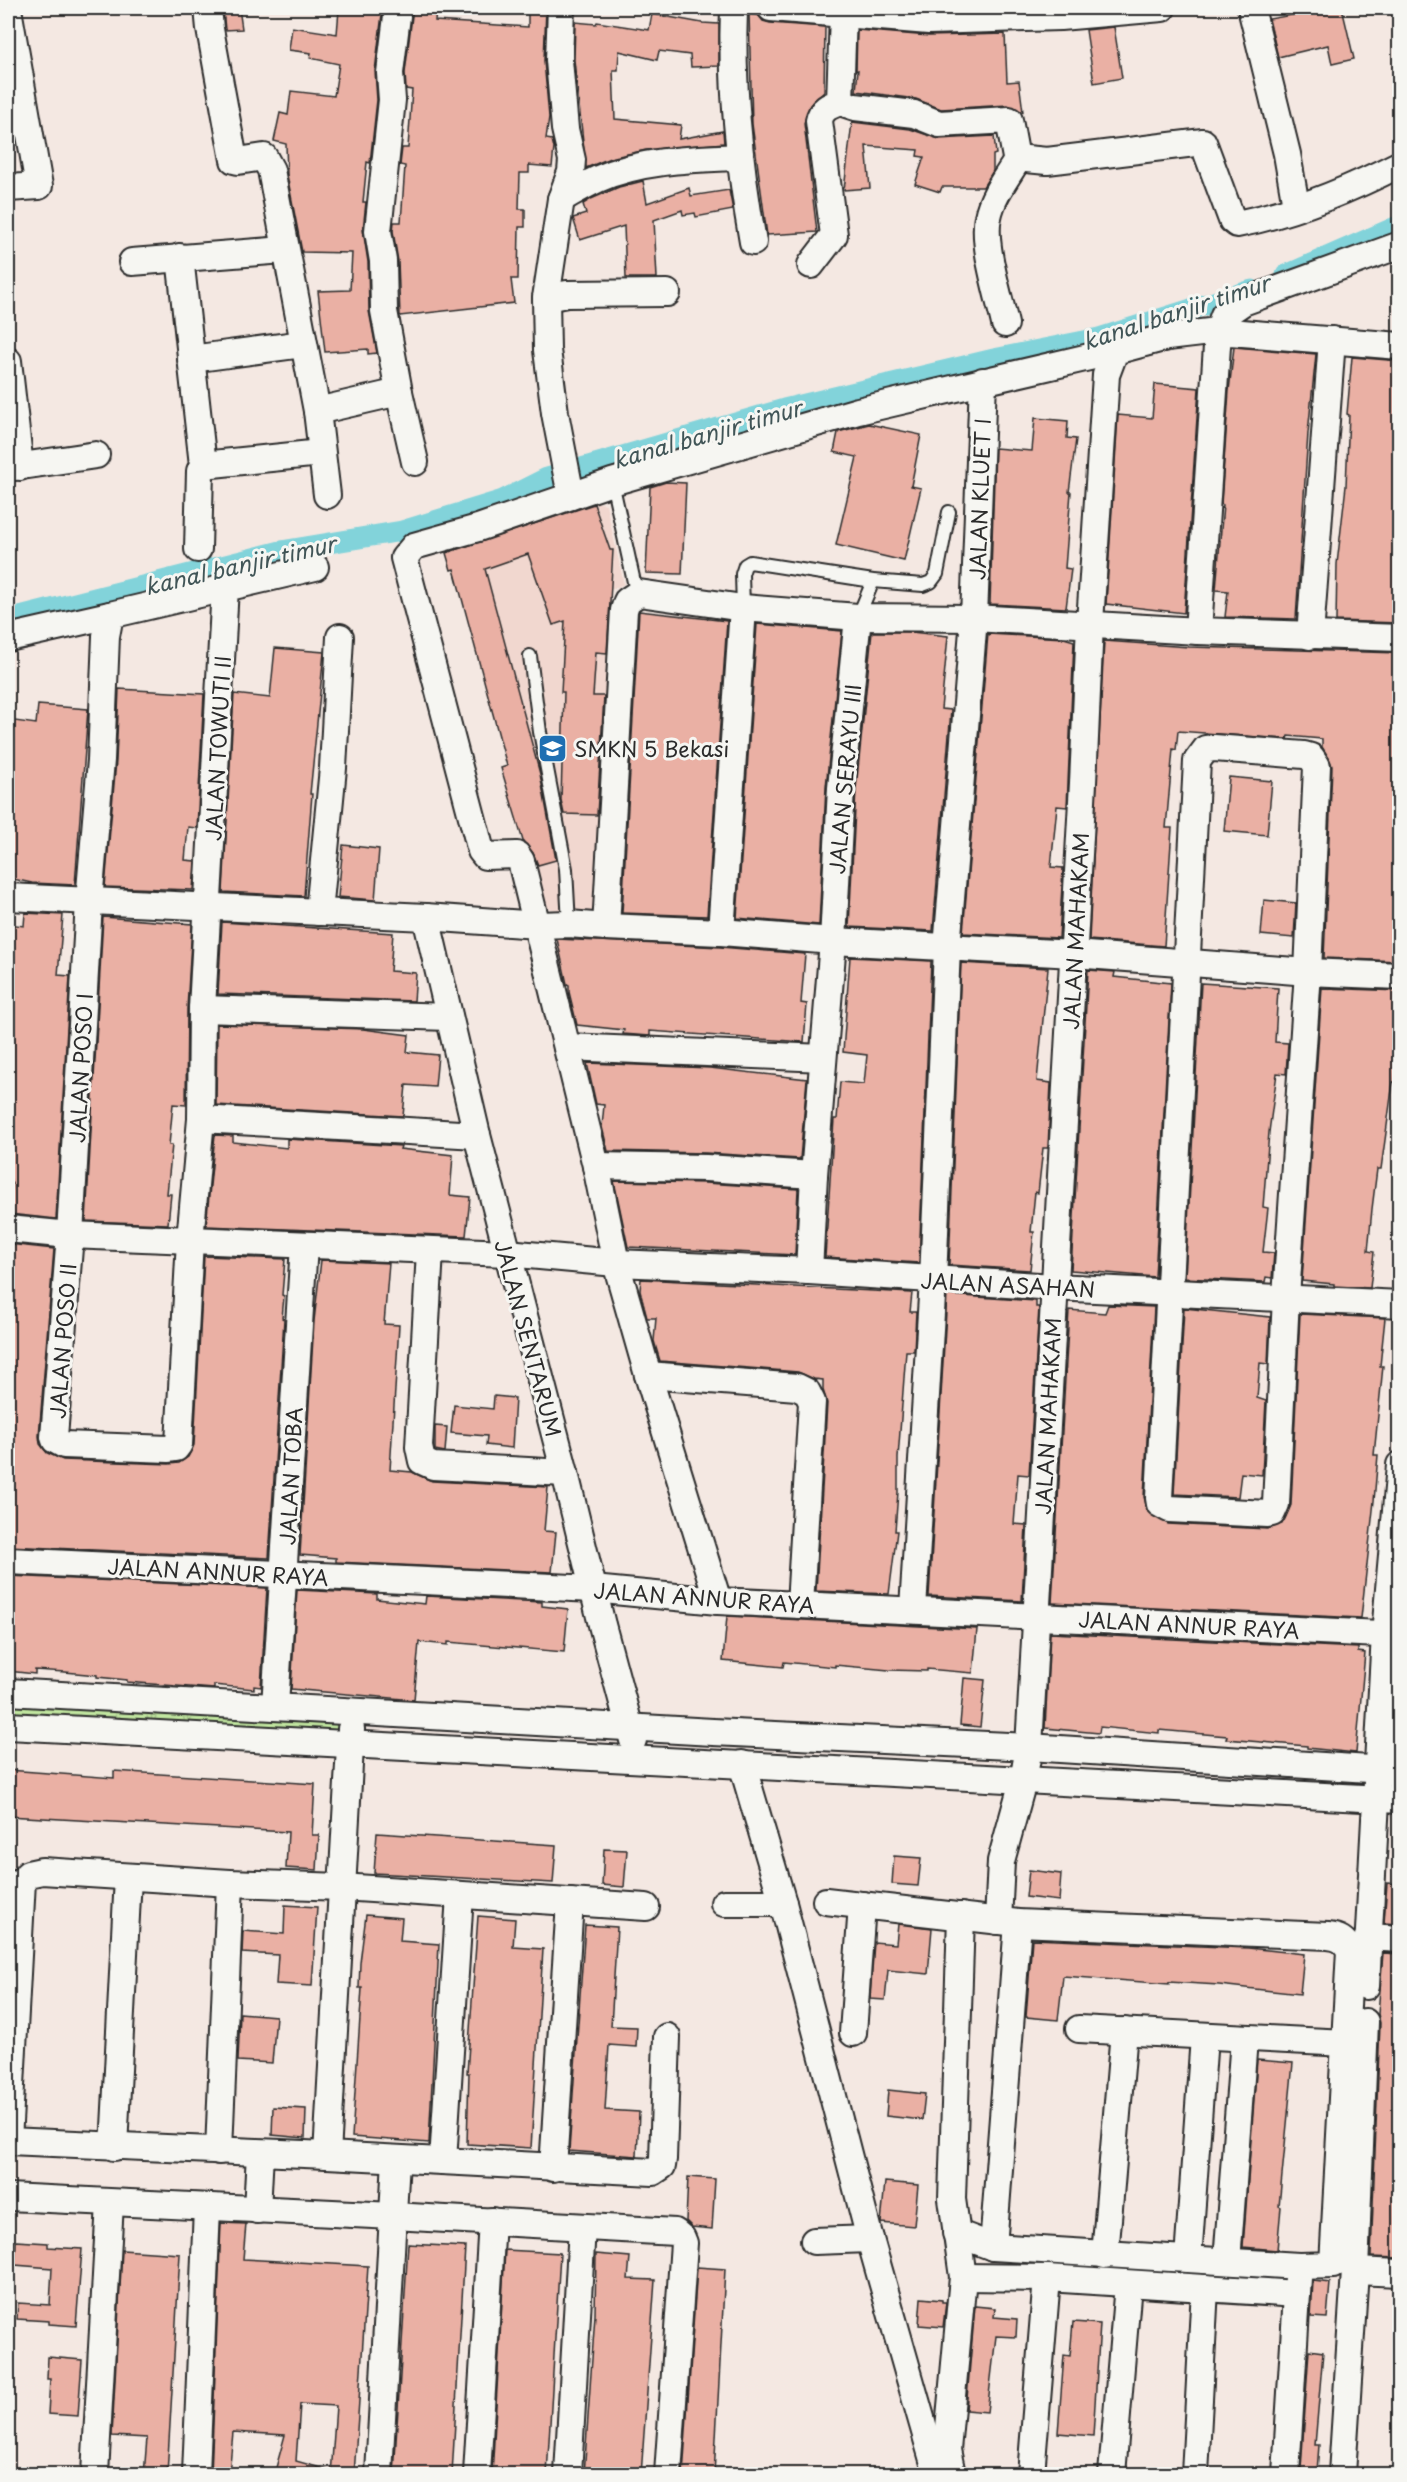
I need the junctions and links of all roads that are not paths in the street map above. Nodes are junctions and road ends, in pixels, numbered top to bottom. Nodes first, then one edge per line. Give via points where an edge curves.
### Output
1 (208, 8) edge
2 (398, 8) edge
3 (561, 8) edge
4 (734, 8) edge
5 (771, 8) edge
6 (1146, 8) edge
7 (1251, 8) edge
8 (8, 9) edge
9 (812, 9) edge
10 (843, 13) junction
11 (1020, 13) edge
12 (929, 14) edge
13 (840, 102) junction
14 (739, 157) junction
15 (1018, 159) junction
16 (1400, 164) edge
17 (8, 188) edge
18 (561, 199) junction
19 (1296, 206) junction
20 (753, 242) dead end
21 (1400, 244) edge
22 (284, 250) junction
23 (180, 257) junction
24 (132, 262) dead end
25 (811, 265) dead end
26 (667, 292) dead end
27 (546, 298) junction
28 (1005, 324) dead end
29 (1218, 331) junction
30 (1332, 340) junction
31 (303, 344) junction
32 (1400, 346) edge
33 (1115, 351) junction
34 (191, 359) junction
35 (8, 361) edge
36 (983, 381) junction
37 (399, 392) junction
38 (317, 411) junction
39 (321, 453) junction
40 (96, 455) dead end
41 (415, 462) dead end
42 (203, 465) junction
43 (14, 468) edge
44 (612, 482) junction
45 (568, 483) junction
46 (327, 495) dead end
47 (949, 512) dead end
48 (198, 549) dead end
49 (315, 567) dead end
50 (873, 581) junction
51 (225, 587) junction
52 (639, 592) junction
53 (743, 608) junction
54 (110, 615) junction
55 (858, 617) junction
56 (974, 618) junction
57 (1090, 624) junction
58 (1198, 631) junction
59 (1310, 636) junction
60 (340, 637) dead end
61 (8, 638) edge
62 (1400, 638) edge
63 (530, 656) dead end
64 (8, 897) edge
65 (89, 902) junction
66 (209, 909) junction
67 (319, 912) junction
68 (426, 917) junction
69 (569, 924) junction
70 (538, 925) junction
71 (606, 927) junction
72 (721, 932) junction
73 (832, 941) junction
74 (947, 948) junction
75 (1074, 954) junction
76 (1187, 963) junction
77 (1308, 972) junction
78 (1400, 976) edge
79 (202, 1010) junction
80 (449, 1017) junction
81 (567, 1047) junction
82 (823, 1058) junction
83 (201, 1119) junction
84 (477, 1135) junction
85 (596, 1166) junction
86 (814, 1175) junction
87 (8, 1229) edge
88 (70, 1235) junction
89 (190, 1240) junction
90 (304, 1245) junction
91 (430, 1251) junction
92 (507, 1253) junction
93 (616, 1263) junction
94 (809, 1270) junction
95 (933, 1280) junction
96 (1054, 1287) junction
97 (1168, 1293) junction
98 (1286, 1297) junction
99 (1400, 1304) edge
100 (648, 1376) junction
101 (1400, 1465) edge
102 (565, 1473) junction
103 (8, 1561) edge
104 (284, 1575) junction
105 (593, 1589) junction
106 (718, 1601) junction
107 (800, 1605) junction
108 (913, 1610) junction
109 (1036, 1617) junction
110 (1392, 1634) edge
111 (8, 1692) edge
112 (274, 1706) junction
113 (352, 1712) junction
114 (8, 1726) edge
115 (629, 1726) junction
116 (350, 1744) junction
117 (1029, 1747) junction
118 (639, 1758) junction
119 (742, 1764) junction
120 (1388, 1770) edge
121 (1023, 1781) junction
122 (1387, 1799) edge
123 (128, 1877) junction
124 (230, 1883) junction
125 (340, 1887) junction
126 (460, 1895) junction
127 (825, 1901) dead end
128 (570, 1902) junction
129 (724, 1903) dead end
130 (783, 1903) junction
131 (862, 1905) junction
132 (646, 1906) dead end
133 (961, 1916) junction
134 (1008, 1922) junction
135 (1368, 1937) junction
136 (1400, 1939) edge
137 (1079, 2029) dead end
138 (1124, 2031) junction
139 (853, 2033) dead end
140 (667, 2037) dead end
141 (1204, 2037) junction
142 (1244, 2039) junction
143 (1346, 2043) junction
144 (8, 2141) edge
145 (114, 2147) junction
146 (219, 2151) junction
147 (260, 2153) junction
148 (327, 2155) junction
149 (396, 2159) junction
150 (443, 2161) junction
151 (553, 2168) junction
152 (8, 2197) edge
153 (110, 2203) junction
154 (207, 2208) junction
155 (257, 2210) junction
156 (393, 2216) junction
157 (492, 2221) junction
158 (582, 2227) junction
159 (956, 2234) junction
160 (870, 2239) junction
161 (814, 2241) dead end
162 (993, 2247) junction
163 (1105, 2255) junction
164 (1188, 2259) junction
165 (1227, 2261) junction
166 (1299, 2266) junction
167 (1355, 2271) junction
168 (1400, 2273) edge
169 (963, 2277) junction
170 (1047, 2278) junction
171 (1128, 2284) junction
172 (1205, 2288) junction
173 (1297, 2294) junction
174 (95, 2475) edge
175 (196, 2475) edge
176 (379, 2475) edge
177 (477, 2475) edge
178 (568, 2475) edge
179 (668, 2475) edge
180 (937, 2475) edge
181 (952, 2475) edge
182 (1031, 2475) edge
183 (1112, 2475) edge
184 (1195, 2475) edge
185 (1286, 2475) edge
186 (1342, 2475) edge

1 - 22 street via 232,154 238,161 264,157 268,162
2 - 37 street via 378,231 384,311
3 - 18 street via 559,60 572,160
4 - 14 street
5 - 9 street
6 - 11 street via 1060,17
7 - 19 street
8 - 17 street via 39,186
9 - 10 street
10 - 12 street
10 - 13 street
11 - 12 street
13 - 15 street via 914,114 939,124 1009,120
13 - 25 street via 820,114 834,235
14 - 18 street via 684,159 642,166 600,178
14 - 20 street
15 - 19 street via 1047,161 1203,142 1234,224
15 - 28 street via 994,198 987,218 987,240
16 - 19 street via 1353,187
18 - 27 street
21 - 29 street via 1243,302 1224,315
22 - 23 street
22 - 31 street
23 - 24 street
23 - 34 street
26 - 27 street
27 - 45 street via 547,350
29 - 30 street
29 - 33 street via 1167,337
29 - 58 street
30 - 32 street
30 - 59 street
31 - 34 street
31 - 38 street
33 - 36 street
33 - 57 street, JALAN MAHAKAM via 1106,375
34 - 42 street
35 - 43 street
36 - 44 street via 858,411
36 - 56 street, JALAN KLUET I
37 - 38 street
37 - 41 street
38 - 39 street
39 - 42 street
39 - 46 street
40 - 43 street
42 - 48 street
44 - 45 street
44 - 52 lane
45 - 70 street via 478,528 414,546 405,558 482,850 491,857 517,855
47 - 50 lane via 937,574 931,582 923,585
49 - 51 street
50 - 53 lane via 750,562 742,574
50 - 55 lane
51 - 54 street
51 - 66 street, JALAN TOWUTI II
52 - 53 street
52 - 71 street via 627,601 624,610
53 - 55 street
53 - 72 street
54 - 61 street
54 - 65 street, JALAN POSO I
55 - 56 street
55 - 73 street, JALAN SERAYU III via 841,788
56 - 57 street
56 - 74 street, JALAN KLUET I
57 - 58 street
57 - 75 street, JALAN MAHAKAM
58 - 59 street
59 - 62 street
60 - 67 street
63 - 69 lane via 566,869
64 - 65 street
65 - 66 street
65 - 88 street, JALAN POSO I
66 - 67 street
66 - 79 street, JALAN TOWUTI II
67 - 68 street
68 - 70 street
68 - 80 street, JALAN SENTARUM
69 - 70 street
69 - 71 street
70 - 81 street
71 - 72 street
72 - 73 street
73 - 74 street
73 - 82 street, JALAN SERAYU III
74 - 75 street
74 - 95 street, JALAN KLUET I
75 - 76 street
75 - 96 street, JALAN MAHAKAM
76 - 77 street
76 - 77 street via 1197,761 1206,750 1214,748 1304,755 1317,766
76 - 97 street
77 - 78 street
77 - 98 street
79 - 80 street
79 - 83 street, JALAN TOWUTI II
80 - 84 street, JALAN SENTARUM
81 - 82 street
81 - 85 street
82 - 86 street, JALAN SERAYU III
83 - 84 street
83 - 89 street, JALAN TOWUTI II
84 - 92 street, JALAN SENTARUM
85 - 86 street
85 - 93 street
86 - 94 street, JALAN SERAYU III
87 - 88 street, JALAN ASAHAN
88 - 89 street, JALAN ASAHAN
88 - 89 street, JALAN POSO II via 54,1437 60,1444 169,1449 178,1446
89 - 90 street, JALAN ASAHAN
90 - 91 street, JALAN ASAHAN
90 - 104 street, JALAN TOBA
91 - 92 street, JALAN ASAHAN
91 - 102 street via 419,1447 422,1461 432,1466
92 - 93 street, JALAN ASAHAN
92 - 102 street, JALAN SENTARUM
93 - 94 street, JALAN ASAHAN
93 - 100 street
94 - 95 street, JALAN ASAHAN
95 - 96 street, JALAN ASAHAN
95 - 108 street, JALAN KLUET I
96 - 97 street, JALAN ASAHAN
96 - 109 street, JALAN MAHAKAM
97 - 98 street, JALAN ASAHAN
97 - 98 street via 1160,1504 1169,1509 1268,1514 1276,1504
98 - 99 street, JALAN ASAHAN
100 - 106 street
100 - 107 street via 797,1387 807,1392 812,1402
101 - 110 street
102 - 105 street, JALAN SENTARUM
103 - 104 street, JALAN ANNUR RAYA
104 - 105 street, JALAN ANNUR RAYA
104 - 112 street, JALAN TOBA
105 - 106 street, JALAN ANNUR RAYA
105 - 115 street, JALAN SENTARUM
106 - 107 street, JALAN ANNUR RAYA
107 - 108 street, JALAN ANNUR RAYA
108 - 109 street, JALAN ANNUR RAYA
109 - 110 street, JALAN ANNUR RAYA
109 - 117 street, JALAN MAHAKAM
110 - 120 street
111 - 112 street
112 - 113 street
113 - 115 street
113 - 116 street
114 - 116 street
115 - 117 street
115 - 118 street, JALAN SENTARUM
116 - 118 street
116 - 125 street
117 - 120 street
117 - 121 street, JALAN MAHAKAM
118 - 119 street
119 - 121 street
119 - 130 street
120 - 122 street
121 - 122 street
121 - 134 street, JALAN MAHAKAM via 1001,1861
122 - 135 street
123 - 124 street
123 - 144 street via 42,1871 28,1874 22,1881
123 - 145 street
124 - 125 street
124 - 146 street
125 - 126 street
125 - 148 street
126 - 128 street
126 - 150 street
127 - 131 street
128 - 132 street
128 - 151 street
129 - 130 street
130 - 160 street
131 - 133 street
131 - 139 street
133 - 134 street
133 - 159 street via 952,2199
134 - 143 street via 1338,1937 1350,1950
134 - 162 street, JALAN MAHAKAM
135 - 136 street
135 - 167 street
137 - 138 street
138 - 141 street
138 - 163 street
140 - 151 street via 662,2166 645,2173
141 - 142 street
141 - 164 street
142 - 143 street
142 - 165 street
143 - 166 street via 1335,2260 1327,2267
144 - 145 street
145 - 146 street
146 - 147 street
147 - 148 street
147 - 155 street
148 - 149 street
149 - 150 street
149 - 156 street
150 - 151 street
152 - 153 street
153 - 154 street
153 - 174 street
154 - 155 street
154 - 175 street
155 - 156 street
156 - 157 street
156 - 176 street
157 - 158 street
157 - 177 street
158 - 178 street
158 - 179 street via 669,2230 684,2243
159 - 162 street
159 - 169 street
160 - 161 street
160 - 180 street
162 - 163 street
163 - 164 street
164 - 165 street
165 - 166 street
166 - 173 street
167 - 168 street
167 - 186 street
169 - 170 street
169 - 181 street via 947,2450
170 - 171 street
170 - 182 street
171 - 172 street
171 - 183 street
172 - 173 street
172 - 184 street
173 - 185 street

